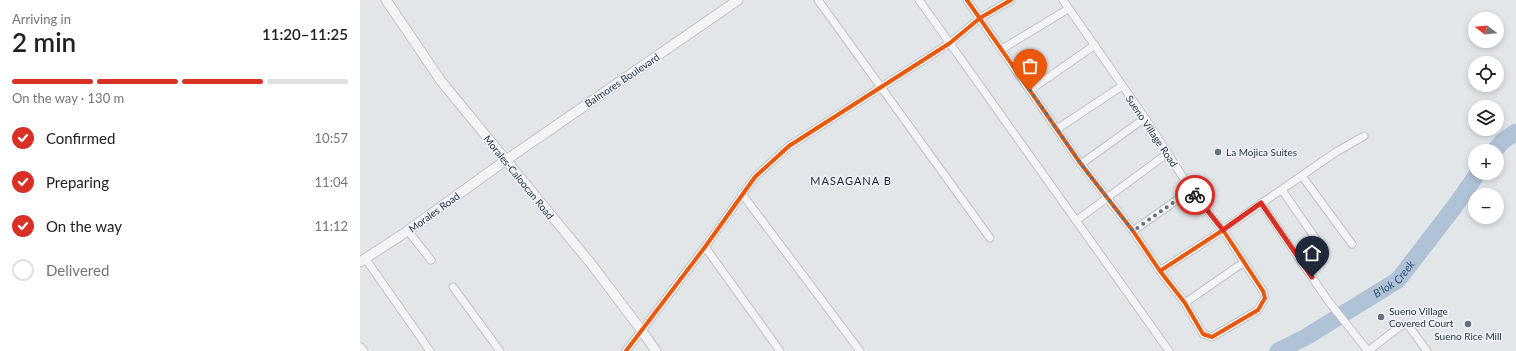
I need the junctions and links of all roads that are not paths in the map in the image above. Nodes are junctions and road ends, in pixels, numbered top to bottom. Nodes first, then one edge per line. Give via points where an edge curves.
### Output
1 (386, 0) edge
2 (738, 0) edge
3 (818, 0) edge
4 (919, 0) edge
5 (967, 0) edge
6 (1011, 0) edge
7 (1062, 0) edge
8 (1068, 9) junction
9 (980, 18) junction
10 (950, 43) junction
11 (1094, 45) junction
12 (1002, 49) junction
13 (1122, 86) junction
14 (881, 87) junction
15 (1030, 90) junction
16 (1145, 118) junction
17 (1057, 129) junction
18 (1364, 136) dead end
19 (1168, 153) junction
20 (506, 160) junction
21 (1081, 164) junction
22 (1302, 176) junction
23 (1191, 190) junction
24 (1282, 190) junction
25 (742, 194) junction
26 (1107, 198) junction
27 (1261, 203) junction
28 (1077, 220) junction
29 (1223, 230) junction
30 (408, 231) junction
31 (1133, 231) junction
32 (990, 238) dead end
33 (1352, 244) dead end
34 (1320, 245) dead end
35 (705, 247) junction
36 (363, 260) edge
37 (431, 260) dead end
38 (1244, 262) junction
39 (1160, 271) junction
40 (453, 287) dead end
41 (1185, 303) junction
42 (642, 331) junction
43 (430, 351) edge
44 (500, 351) edge
45 (626, 351) edge
46 (656, 351) edge
47 (780, 351) edge
48 (860, 351) edge
49 (1169, 351) edge
50 (1368, 351) edge
51 (1427, 351) edge

1 - 20 street, Morales-Caloocan Road via 441,81
2 - 20 street, Balmores Boulevard
3 - 14 street
4 - 10 street
5 - 9 street
6 - 9 street
7 - 8 street, Sueno Village Road
8 - 11 street, Sueno Village Road
8 - 12 street
9 - 10 street
9 - 12 street
10 - 14 street
10 - 28 street
11 - 13 street, Sueno Village Road
11 - 15 street
12 - 15 street
13 - 16 street, Sueno Village Road
13 - 17 street
14 - 25 street via 789,146 755,177
14 - 32 street
15 - 17 street
16 - 19 street, Sueno Village Road
16 - 21 street
17 - 21 street
18 - 22 street
19 - 23 street, Sueno Village Road
19 - 26 street
20 - 30 street, Morales Road
20 - 42 street, Morales-Caloocan Road
21 - 26 street
22 - 24 street
22 - 33 street
23 - 29 street, Sueno Village Road
23 - 31 street
24 - 27 street
24 - 34 street
25 - 35 street
25 - 48 street
26 - 28 street
26 - 31 street
27 - 29 street
27 - 50 street via 1329,302
28 - 49 street
29 - 38 street, Sueno Village Road
29 - 39 street
30 - 36 street, Morales Road
30 - 37 street
31 - 39 street
35 - 42 street
35 - 47 street
36 - 43 street
38 - 41 street
38 - 41 street, Sueno Village Road via 1265,298 1258,310 1212,337 1203,334
39 - 41 street
40 - 44 street
42 - 45 street
42 - 46 street, Morales-Caloocan Road
50 - 51 street via 1405,324

